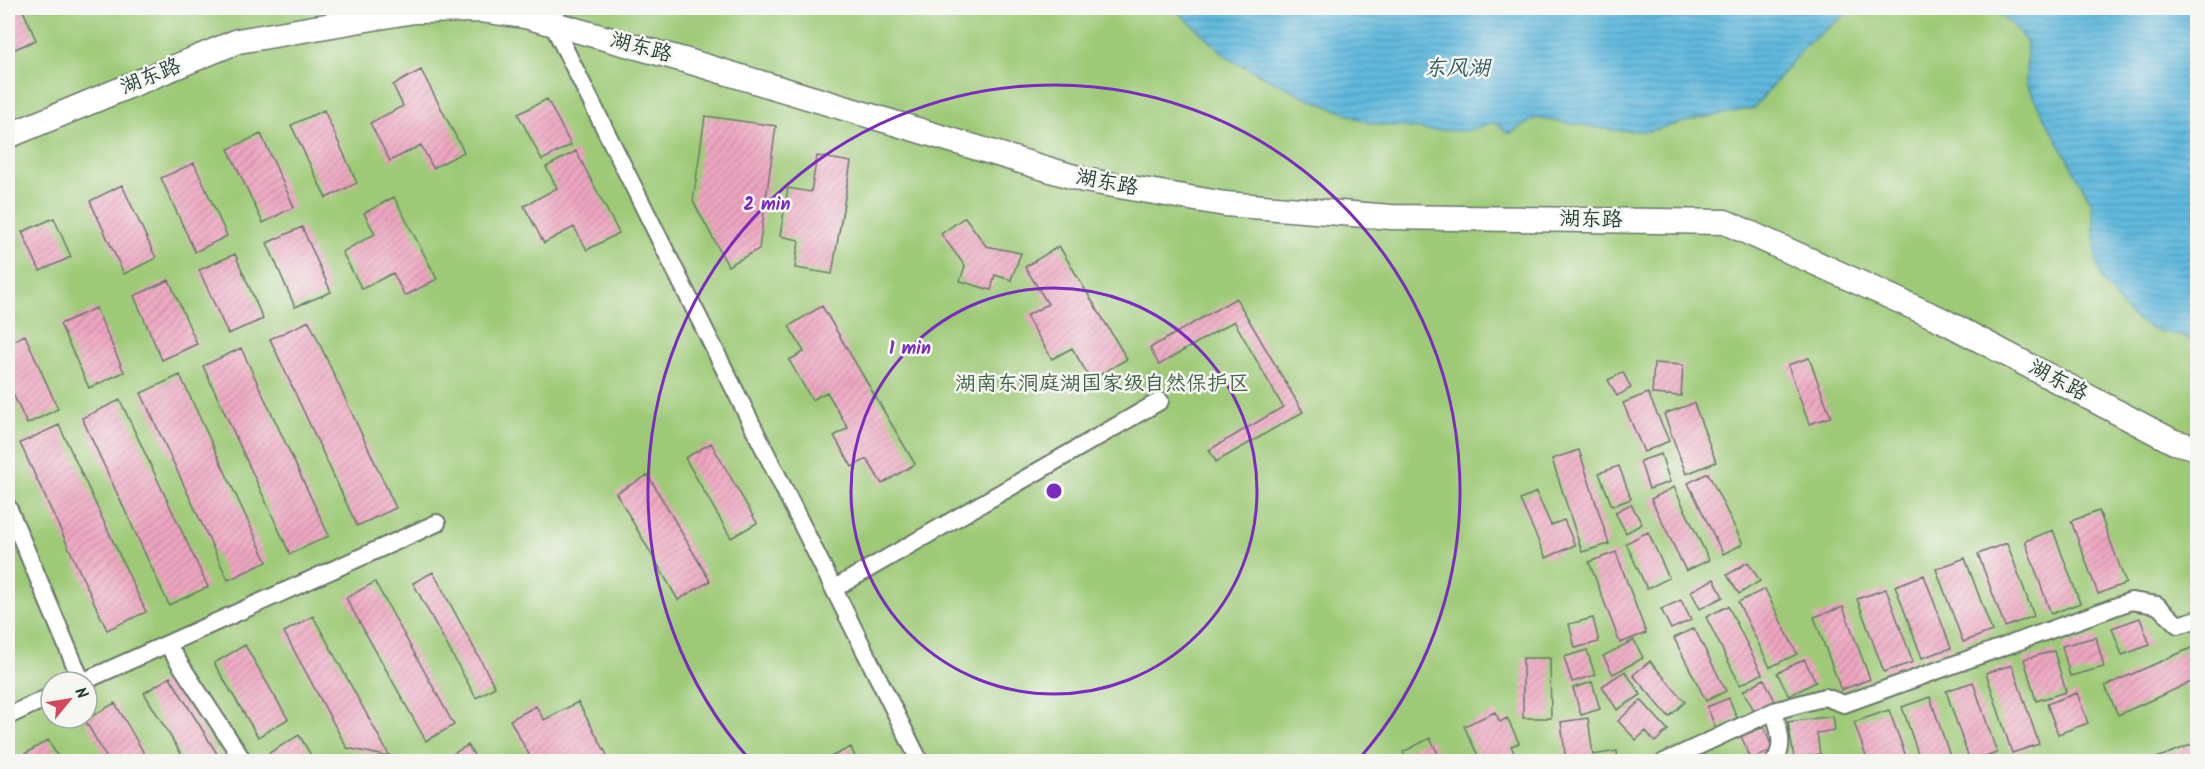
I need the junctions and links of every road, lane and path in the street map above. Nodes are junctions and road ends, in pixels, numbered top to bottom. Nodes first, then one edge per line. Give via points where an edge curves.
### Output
1 (554, 25) junction
2 (8, 136) edge
3 (1160, 400) dead end
4 (2198, 448) edge
5 (8, 507) edge
6 (437, 523) dead end
7 (835, 588) junction
8 (2198, 619) edge
9 (167, 644) junction
10 (77, 670) edge
11 (99, 674) edge
12 (39, 702) edge
13 (1774, 711) junction
14 (8, 716) edge
15 (244, 762) edge
16 (920, 762) edge
17 (1664, 762) edge
18 (1774, 762) edge

1 - 2 street, 湖东路 via 481,10 414,11 238,42
1 - 4 street, 湖东路 via 1084,180 1213,202 1391,217 1725,222 1942,320 2174,442
1 - 7 street
3 - 7 street
5 - 10 street
6 - 9 street
7 - 16 street
8 - 13 street via 2178,625 2157,605 2131,601 1844,704 1825,697
9 - 11 street
9 - 15 street
12 - 14 street
13 - 17 street
13 - 18 street via 1781,743

